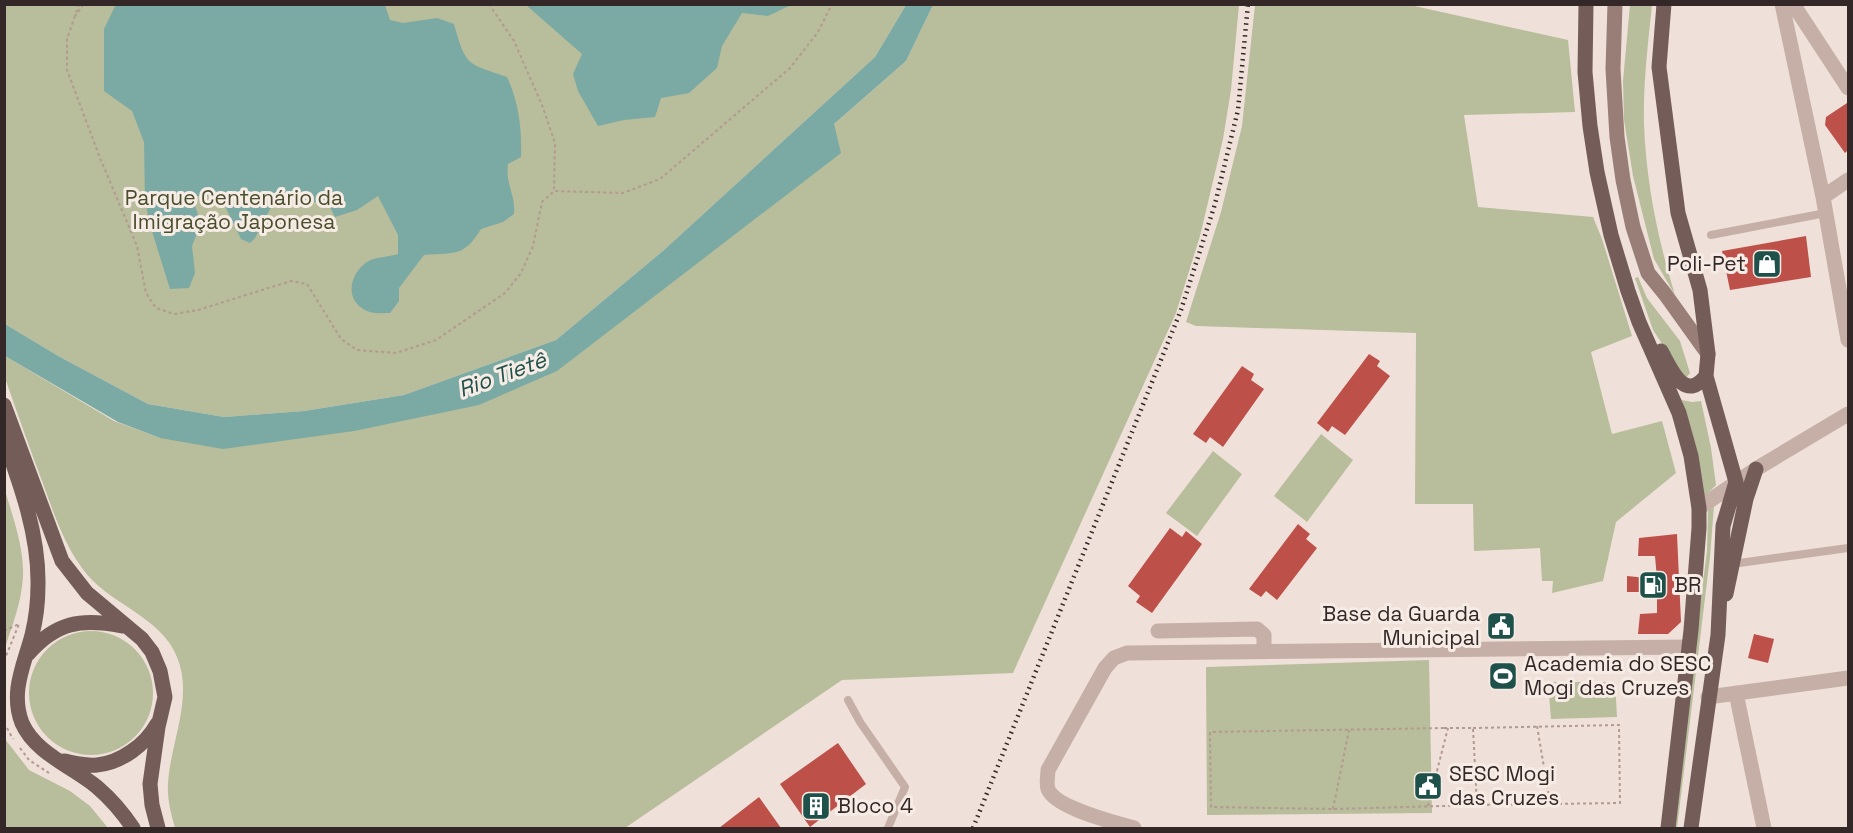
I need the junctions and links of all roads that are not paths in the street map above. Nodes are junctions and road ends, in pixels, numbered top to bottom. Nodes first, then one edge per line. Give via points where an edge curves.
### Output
1 (1586, 4) edge
2 (1615, 4) edge
3 (1664, 4) edge
4 (1782, 4) edge
5 (1793, 4) edge
6 (1848, 88) edge
7 (1848, 180) edge
8 (1823, 197) junction
9 (1826, 213) junction
10 (1711, 235) dead end
11 (1639, 322) junction
12 (1848, 340) edge
13 (1708, 354) junction
14 (1706, 376) junction
15 (4, 405) edge
16 (1848, 414) edge
17 (4, 439) edge
18 (1756, 469) junction
19 (1736, 482) junction
20 (1699, 508) junction
21 (1848, 548) edge
22 (1732, 564) junction
23 (125, 627) junction
24 (1158, 631) dead end
25 (1718, 632) junction
26 (1689, 647) junction
27 (1264, 652) junction
28 (25, 658) junction
29 (1848, 678) edge
30 (1736, 693) junction
31 (1708, 697) junction
32 (848, 700) dead end
33 (161, 716) junction
34 (60, 760) junction
35 (133, 828) edge
36 (158, 828) edge
37 (888, 828) edge
38 (1134, 828) edge
39 (1668, 828) edge
40 (1691, 828) edge
41 (1764, 828) edge

1 - 11 main road via 1586,72 1597,172 1611,235
2 - 13 main road via 1617,137 1634,227 1648,273
3 - 13 main road via 1659,67 1664,114 1678,213 1700,290
4 - 8 street
5 - 6 street
7 - 8 street
8 - 9 street
9 - 10 lane
9 - 12 street
11 - 14 main road via 1681,383 1694,386
11 - 20 main road via 1679,414
13 - 14 main road
14 - 19 main road
15 - 23 main road via 62,561 87,593
16 - 18 street
17 - 28 main road via 31,527 38,565 37,612
18 - 19 street
18 - 22 main road
19 - 20 street
19 - 25 main road via 1723,526
20 - 26 main road
21 - 22 lane
22 - 25 main road
23 - 28 main road via 84,621 68,625 44,638
23 - 33 main road via 142,639 160,670 165,697
24 - 27 street via 1257,629 1264,635
25 - 31 main road
26 - 27 street
26 - 39 main road
27 - 38 street via 1127,653 1114,658 1105,668 1048,770 1047,788 1054,799 1068,806
28 - 34 main road via 17,688 23,725 44,752
29 - 30 street
30 - 31 street
30 - 41 street
31 - 40 main road
32 - 37 lane via 905,788
33 - 34 main road via 143,743 112,761 97,765
33 - 36 main road via 150,784
34 - 35 main road via 105,794

